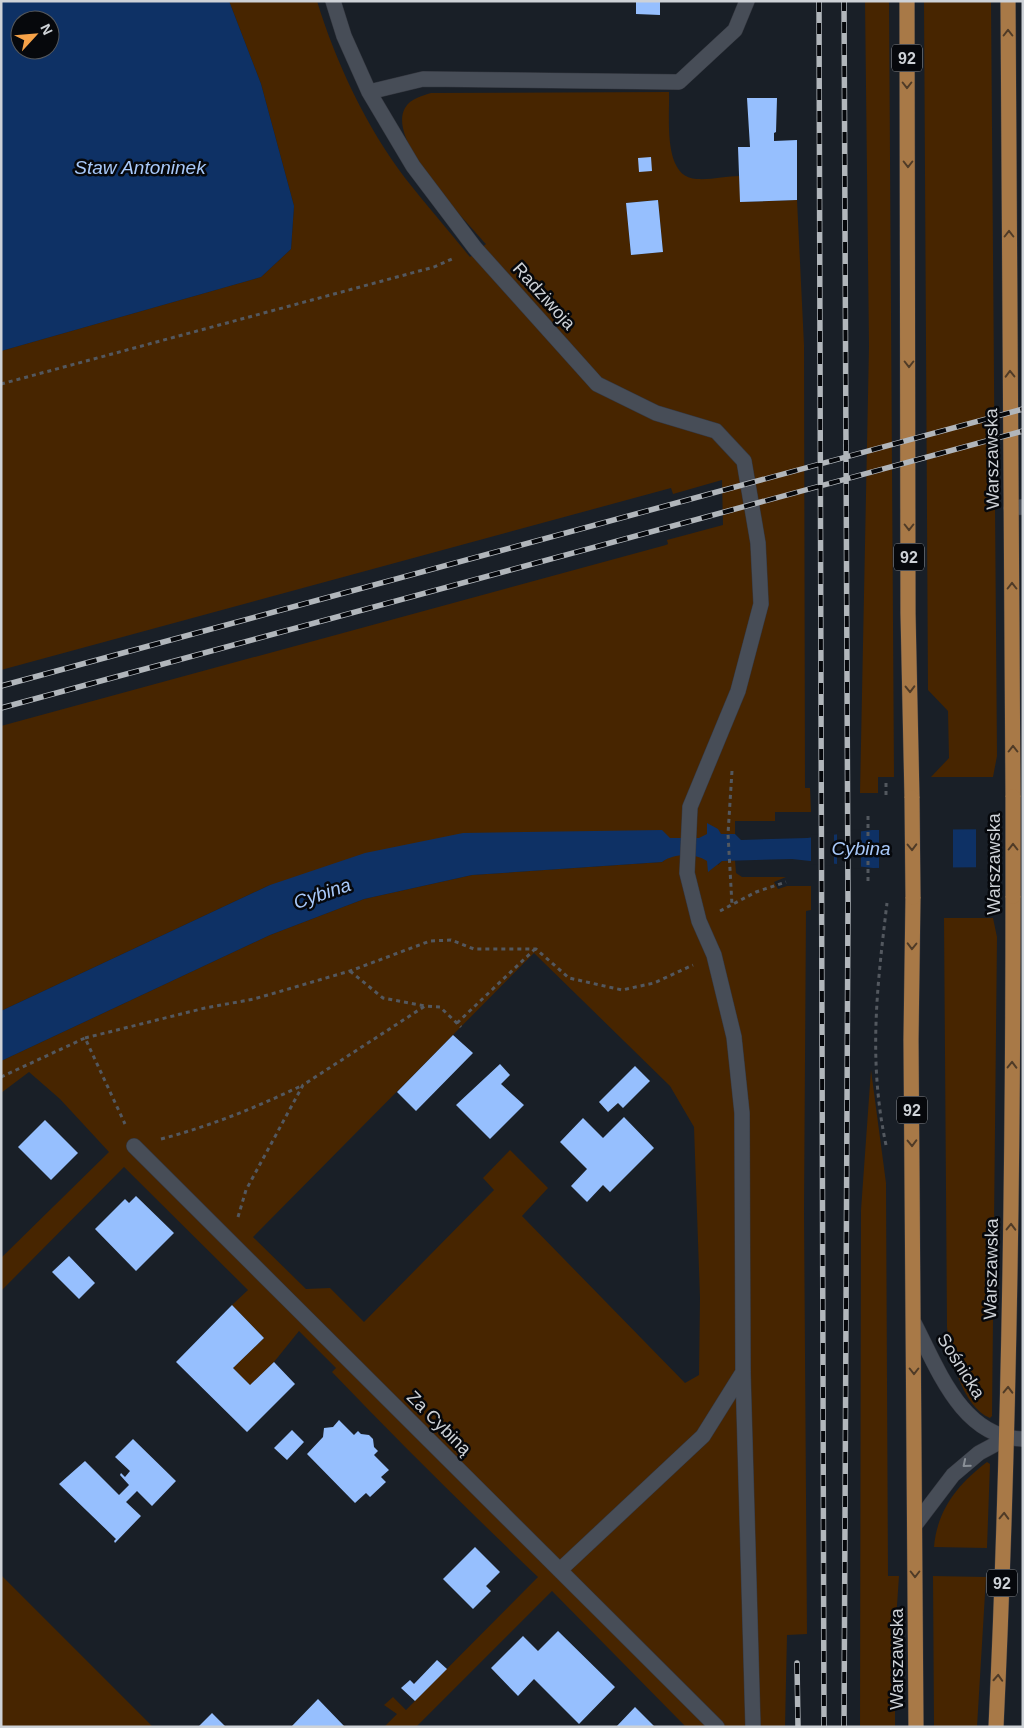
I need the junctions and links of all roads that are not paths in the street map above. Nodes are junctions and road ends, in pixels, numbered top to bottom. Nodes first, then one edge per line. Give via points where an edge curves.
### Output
1 (333, 1) edge
2 (747, 1) edge
3 (907, 1) edge
4 (1008, 1) edge
5 (369, 92) junction
6 (1017, 508) edge
7 (134, 1146) road end
8 (914, 1323) junction
9 (743, 1372) junction
10 (1007, 1438) junction
11 (1023, 1439) edge
12 (915, 1525) junction
13 (560, 1570) junction
14 (718, 1727) edge
15 (753, 1727) edge
16 (916, 1727) edge
17 (996, 1727) edge

1 - 5 street, Radziwoja via 344,36
2 - 5 street via 735,30 679,82 423,79
3 -> 8 main road, Warszawska / 92, bridge
6 -> 4 main road, Warszawska / 92
5 - 9 street, Radziwoja via 413,166 475,248 597,384 656,413 716,431 744,461 758,543 761,604 738,691 690,807 686,873 699,921 714,955 734,1037 742,1113
10 -> 6 main road, Warszawska / 92, bridge
7 - 13 street, Za Cybiną
8 - 10 street, Sośnicka via 952,1395 982,1427
8 -> 12 main road, Warszawska / 92
9 - 13 street via 703,1436
9 - 15 street
10 - 11 street, Sośnicka
10 -> 12 street via 979,1453 953,1475
17 -> 10 main road, Warszawska / 92
12 -> 16 main road, Warszawska / 92
13 - 14 street, Za Cybiną

